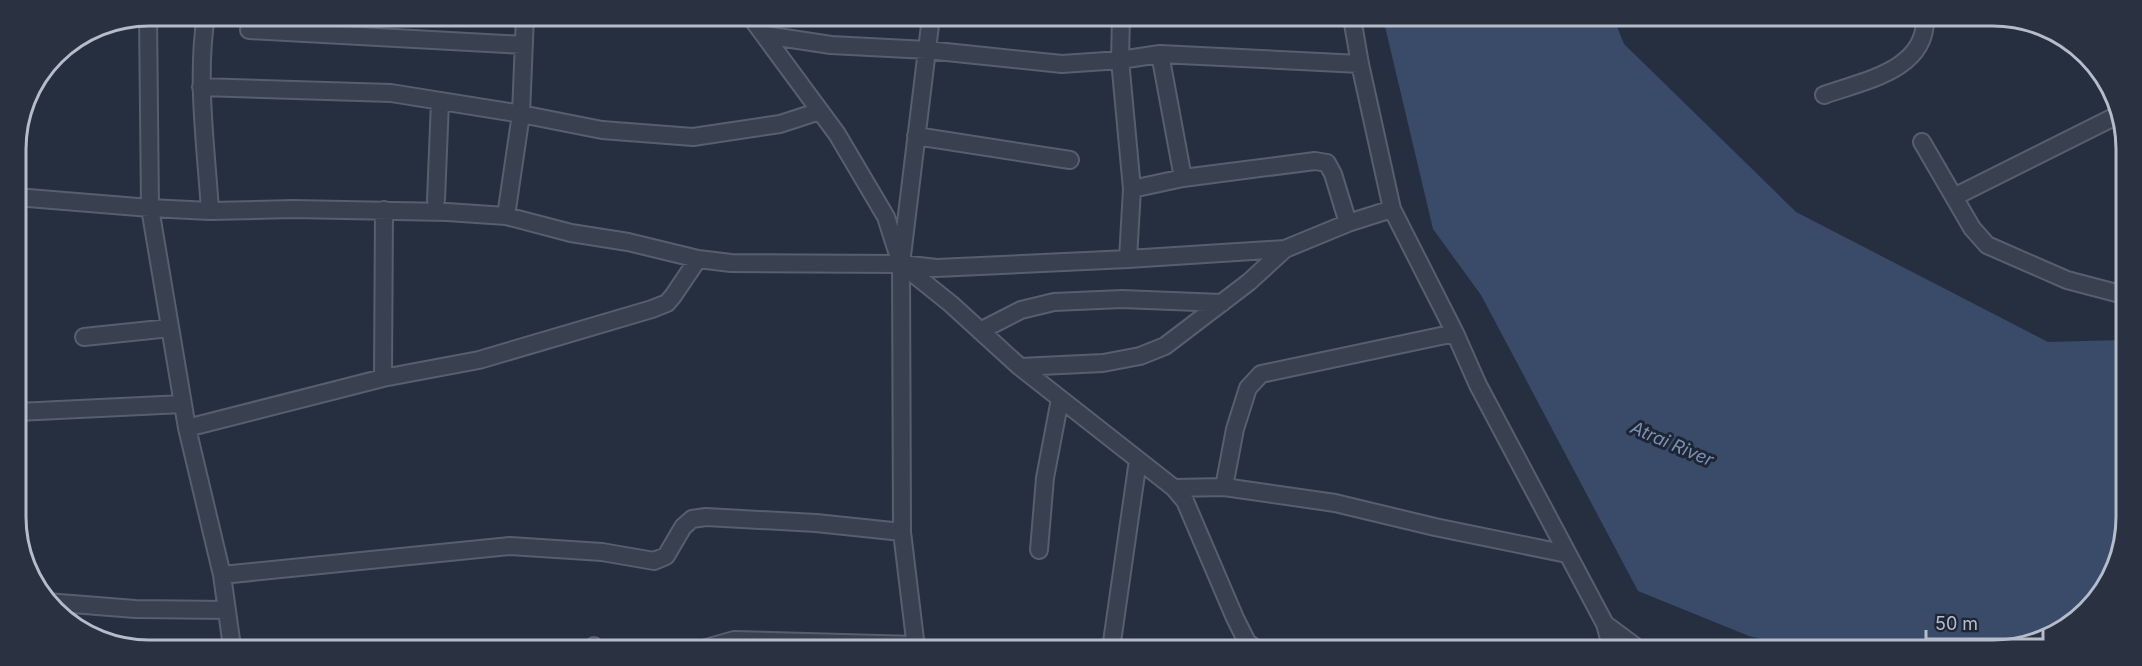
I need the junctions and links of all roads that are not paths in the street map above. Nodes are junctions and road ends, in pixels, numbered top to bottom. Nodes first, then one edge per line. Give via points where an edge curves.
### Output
1 (148, 26) edge
2 (204, 26) edge
3 (525, 26) edge
4 (758, 26) edge
5 (930, 26) edge
6 (1121, 26) edge
7 (1353, 26) edge
8 (1925, 26) edge
9 (249, 30) dead end
10 (765, 34) junction
11 (524, 45) junction
12 (927, 50) junction
13 (1160, 54) junction
14 (1120, 60) junction
15 (1360, 64) junction
16 (201, 87) junction
17 (1824, 95) dead end
18 (440, 101) junction
19 (820, 111) junction
20 (521, 114) junction
21 (2112, 118) edge
22 (916, 136) junction
23 (1922, 142) dead end
24 (1070, 160) dead end
25 (1183, 178) junction
26 (1132, 189) junction
27 (26, 197) edge
28 (1954, 197) junction
29 (435, 200) dead end
30 (150, 208) junction
31 (1392, 209) junction
32 (384, 210) junction
33 (210, 211) junction
34 (506, 216) junction
35 (1348, 223) junction
36 (1285, 249) junction
37 (698, 259) junction
38 (1128, 259) junction
39 (901, 264) junction
40 (2116, 294) edge
41 (1222, 303) junction
42 (170, 328) junction
43 (980, 331) junction
44 (1455, 333) junction
45 (84, 337) dead end
46 (1020, 367) junction
47 (383, 378) junction
48 (1060, 399) junction
49 (183, 404) junction
50 (26, 412) edge
51 (187, 428) junction
52 (1138, 460) junction
53 (1174, 488) junction
54 (1224, 488) junction
55 (902, 532) junction
56 (1039, 550) dead end
57 (1567, 554) junction
58 (222, 575) junction
59 (62, 604) edge
60 (227, 610) junction
61 (1605, 624) junction
62 (231, 640) edge
63 (915, 640) edge
64 (1112, 640) edge
65 (1246, 640) edge
66 (1609, 640) edge
67 (1627, 640) edge

1 - 30 street
2 - 16 street
3 - 11 street
4 - 10 street
5 - 12 street
6 - 14 street
7 - 15 street
8 - 17 street via 1920,43 1904,63
9 - 11 street
10 - 12 street via 831,45
10 - 19 street
11 - 20 street
12 - 14 street via 1062,64
12 - 22 street
13 - 14 street
13 - 15 street
13 - 25 street
14 - 26 street
15 - 31 street
16 - 18 street via 391,93
16 - 33 street
18 - 20 street
18 - 29 street
19 - 20 street via 780,124 693,137 602,130
19 - 39 street via 886,217
20 - 34 street
21 - 28 street
22 - 24 street
22 - 39 street
23 - 28 street
25 - 26 street
25 - 35 street via 1315,161 1327,163
26 - 38 street
27 - 30 street
28 - 40 street via 1987,245 2067,280
30 - 33 street
30 - 42 street
31 - 35 street
31 - 44 street
32 - 33 street
32 - 34 street
32 - 47 street
34 - 37 street
35 - 36 street
36 - 38 street
36 - 41 street
37 - 39 street via 731,263
37 - 47 street via 667,303 652,309 479,360
38 - 39 street via 937,268
39 - 43 street
39 - 55 street
41 - 43 street via 1122,299 1054,302 1020,310
41 - 46 street via 1165,346 1140,356 1103,363
42 - 45 street
42 - 49 street
43 - 46 street
44 - 54 street via 1261,374 1248,388 1235,429
44 - 57 street
46 - 48 street
47 - 51 street
48 - 52 street
48 - 56 street via 1045,478
49 - 50 street
49 - 51 street
51 - 58 street
52 - 53 street
52 - 64 street
53 - 54 street
53 - 65 street via 1185,501
54 - 57 street via 1335,503
55 - 58 street via 706,517 692,519 666,556 654,561 602,552 510,546
55 - 63 street
57 - 61 street
58 - 60 street
59 - 60 street
60 - 62 street
61 - 66 street
61 - 67 street

